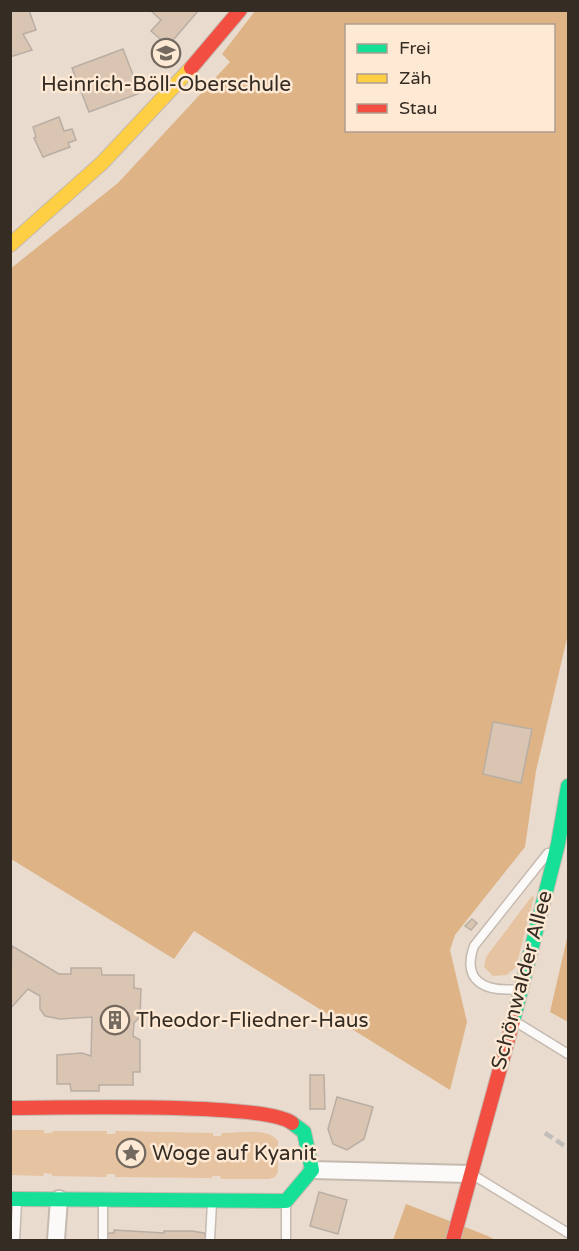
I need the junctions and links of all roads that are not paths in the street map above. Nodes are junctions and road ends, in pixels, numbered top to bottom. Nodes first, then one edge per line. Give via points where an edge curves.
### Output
1 (240, 10) edge
2 (10, 245) edge
3 (568, 786) edge
4 (558, 844) junction
5 (522, 989) junction
6 (513, 1020) junction
7 (568, 1054) edge
8 (10, 1108) edge
9 (312, 1170) junction
10 (470, 1174) junction
11 (14, 1199) edge
12 (59, 1199) junction
13 (103, 1200) junction
14 (212, 1201) junction
15 (286, 1201) junction
16 (568, 1233) edge
17 (15, 1240) edge
18 (57, 1240) edge
19 (103, 1240) edge
20 (210, 1240) edge
21 (286, 1240) edge
22 (453, 1240) edge

1 - 2 street via 196,66 102,165
3 - 4 street, Schönwalder Allee
4 - 5 street, Schönwalder Allee
4 - 5 lane via 490,924 470,958 477,981 485,987
5 - 6 street, Schönwalder Allee
6 - 7 lane
6 - 10 street, Schönwalder Allee
8 - 9 street via 225,1110 277,1115 304,1132
9 - 10 street
9 - 15 street
10 - 16 lane
10 - 22 street, Schönwalder Allee
11 - 12 street
11 - 17 lane
12 - 13 street
12 - 18 street
13 - 14 street
13 - 19 lane
14 - 15 street
14 - 20 lane
15 - 21 lane

